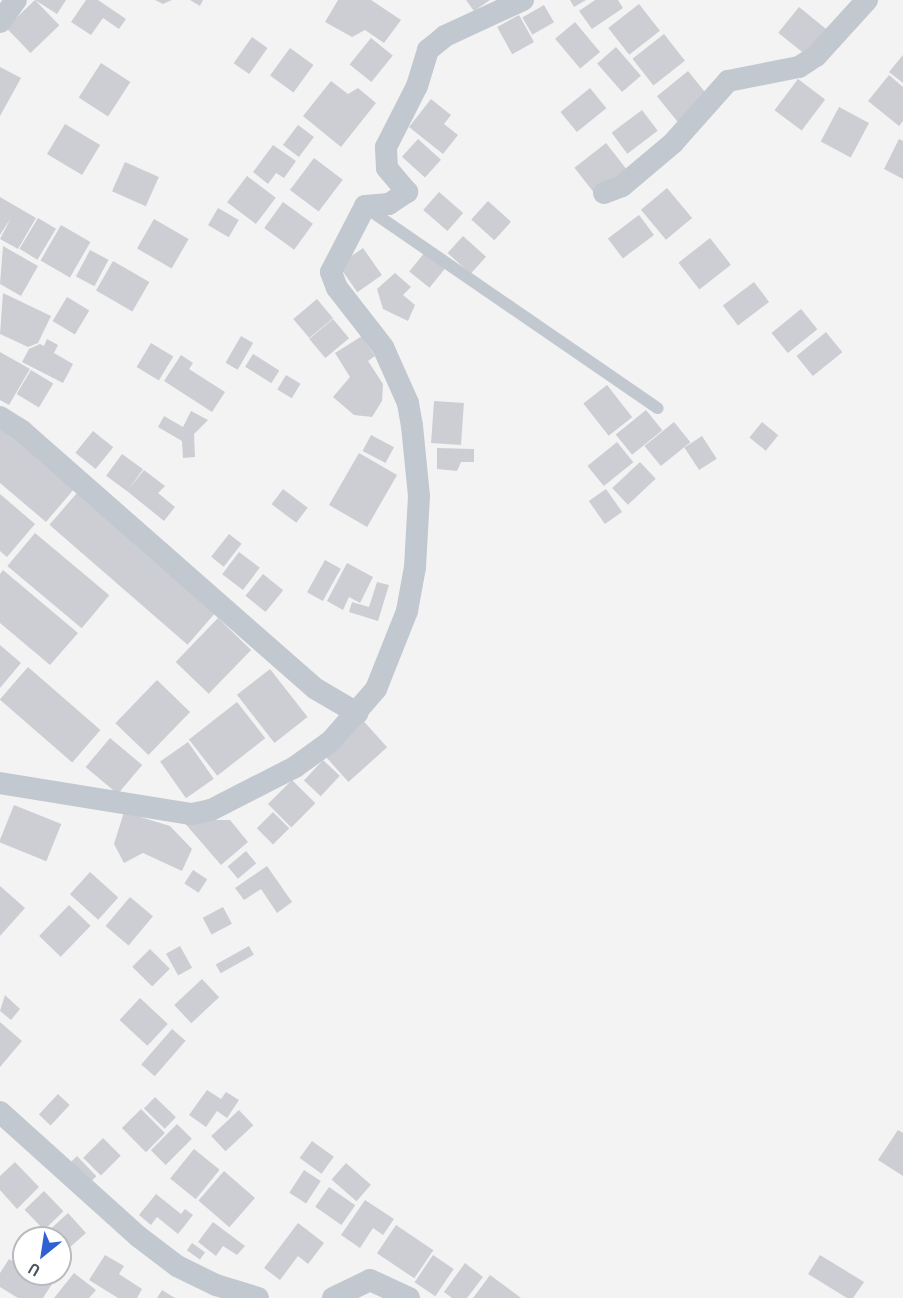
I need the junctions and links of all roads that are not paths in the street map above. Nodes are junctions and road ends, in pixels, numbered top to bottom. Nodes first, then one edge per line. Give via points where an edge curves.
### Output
1 (16, 0) edge
2 (523, 0) edge
3 (867, 0) edge
4 (0, 22) edge
5 (603, 193) dead end
6 (364, 206) junction
7 (658, 408) dead end
8 (0, 417) edge
9 (357, 713) junction
10 (0, 783) edge
11 (0, 1112) edge
12 (258, 1298) edge
13 (333, 1298) edge
14 (409, 1298) edge

1 - 4 street
2 - 6 street via 445,36 428,50 417,86 386,147 387,168 408,192 389,204
3 - 5 street via 816,56 799,67 728,81 673,143 622,186
6 - 7 lane
6 - 9 street via 331,272 337,288 383,347 408,403 419,496 415,567 407,611 376,689
8 - 9 street via 22,431 316,689
9 - 10 street via 331,741 295,767 200,813
11 - 12 street via 139,1237 177,1266 216,1285
13 - 14 street via 370,1280

